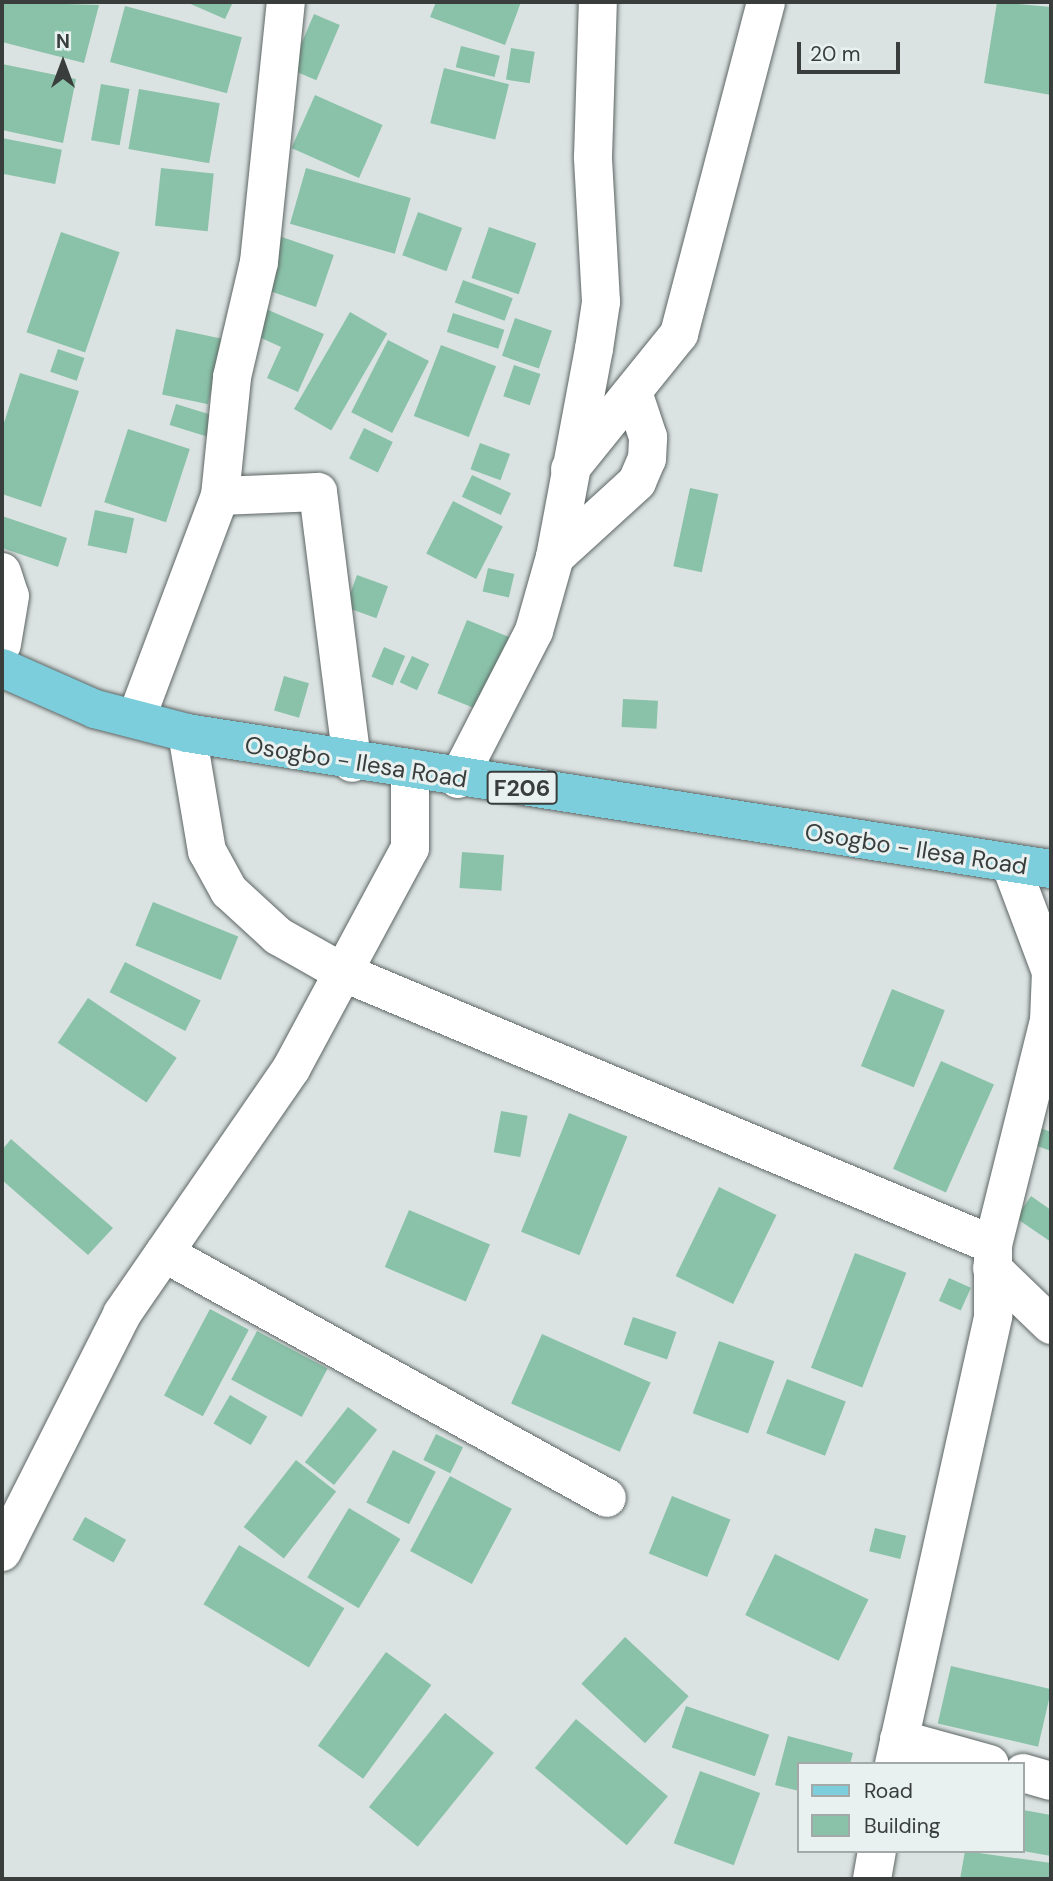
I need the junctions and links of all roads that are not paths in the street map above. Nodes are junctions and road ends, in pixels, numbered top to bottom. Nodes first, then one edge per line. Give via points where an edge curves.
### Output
1 (286, 2) edge
2 (598, 2) edge
3 (766, 2) edge
4 (634, 395) junction
5 (570, 470) junction
6 (220, 496) junction
7 (555, 557) junction
8 (2, 572) edge
9 (2, 644) edge
10 (2, 668) edge
11 (136, 719) junction
12 (187, 733) junction
13 (352, 763) junction
14 (410, 772) junction
15 (458, 779) junction
16 (1010, 863) junction
17 (1051, 869) edge
18 (342, 972) junction
19 (164, 1253) junction
20 (992, 1256) junction
21 (1051, 1325) edge
22 (607, 1498) dead end
23 (2, 1552) edge
24 (896, 1751) edge
25 (976, 1762) edge
26 (1025, 1774) edge
27 (1051, 1781) edge
28 (877, 1853) edge
29 (872, 1879) edge

1 - 6 street via 260,262 232,377
2 - 5 street via 593,158 601,302
3 - 4 street via 679,334 646,369
4 - 5 street
4 - 7 street via 648,437 648,459 637,482
5 - 7 street
6 - 11 street
6 - 13 street via 318,492
7 - 15 street via 534,631
8 - 9 street via 10,596
10 - 11 main road, Osogbo - Ilesa Road / F206 via 95,709
11 - 12 main road, Osogbo - Ilesa Road / F206
12 - 13 main road, Osogbo - Ilesa Road / F206
12 - 18 street via 208,851 229,891 278,936
13 - 14 main road, Osogbo - Ilesa Road / F206
14 - 15 main road, Osogbo - Ilesa Road / F206
14 - 18 street via 410,848
15 - 16 main road, Osogbo - Ilesa Road / F206
16 - 17 main road, Osogbo - Ilesa Road / F206
16 - 20 street via 1051,972 1049,1021
18 - 19 street via 291,1069
18 - 20 street
19 - 22 street
19 - 23 street via 122,1314
20 - 21 street
20 - 24 street via 993,1315
24 - 25 street
26 - 27 street
28 - 29 street

